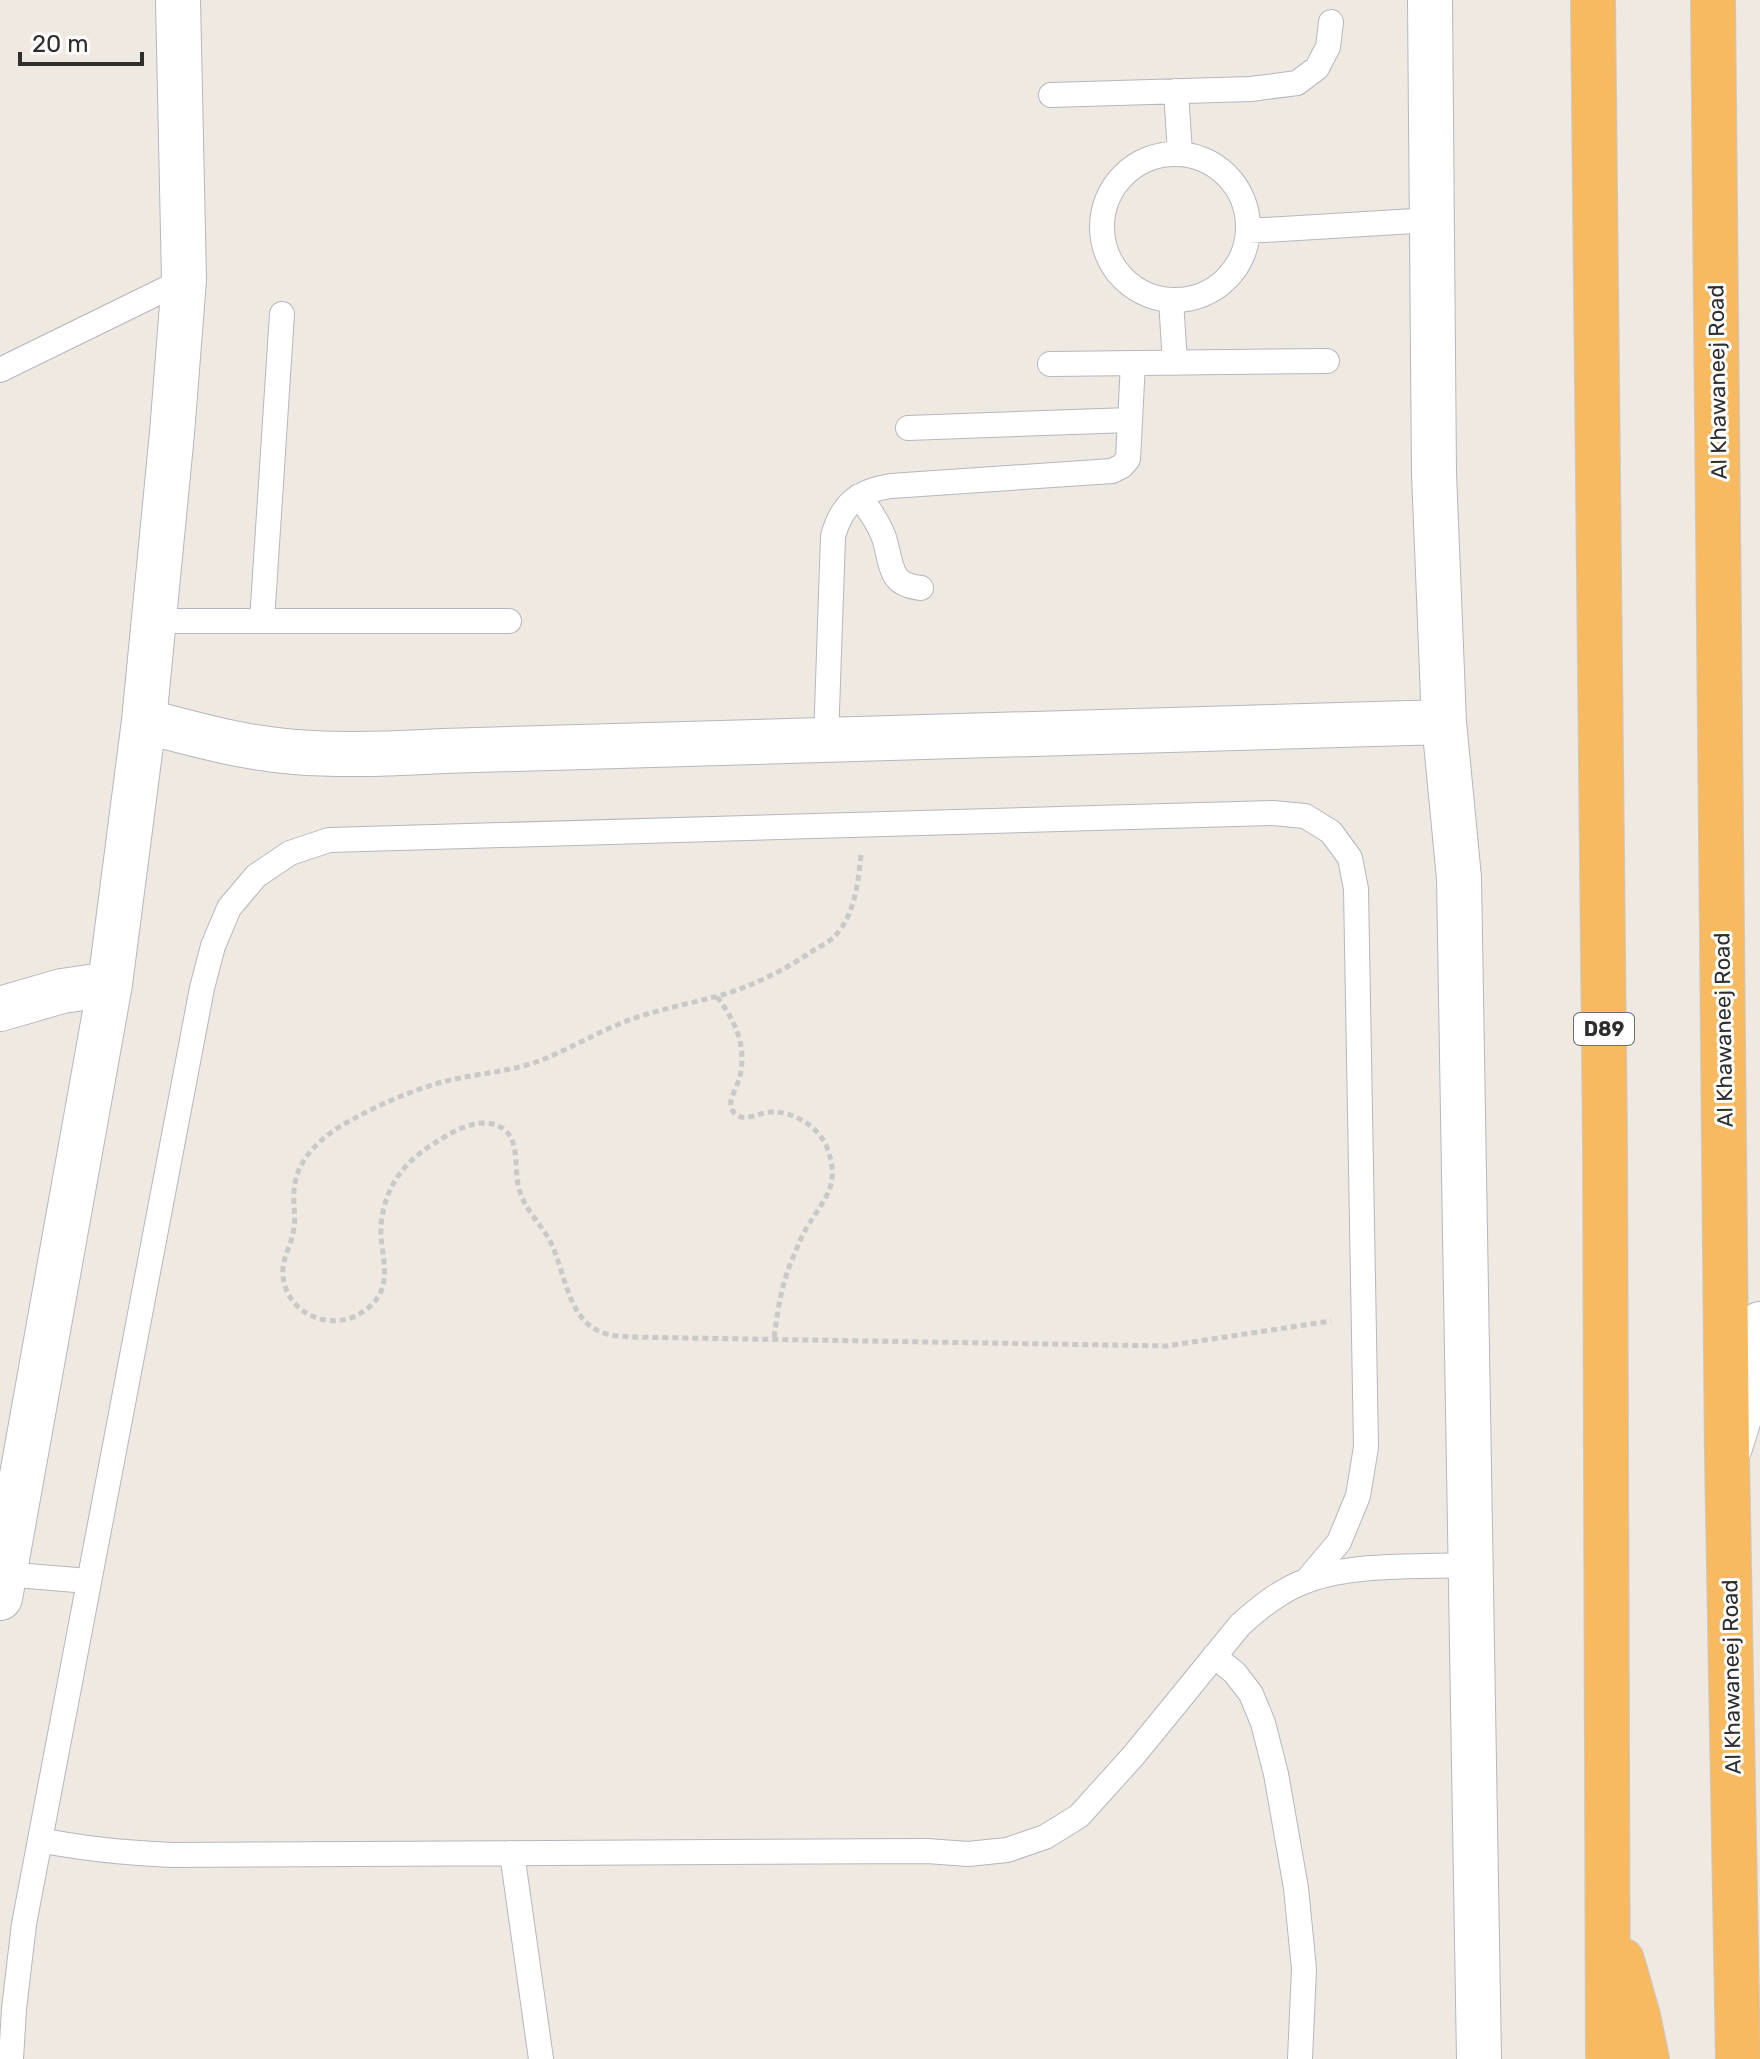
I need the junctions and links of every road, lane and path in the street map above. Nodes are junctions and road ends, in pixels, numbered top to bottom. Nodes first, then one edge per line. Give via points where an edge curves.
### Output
1 (178, 0) edge
2 (1430, 0) edge
3 (1593, 0) edge
4 (1713, 0) edge
5 (1331, 22) dead end
6 (1176, 91) junction
7 (1051, 95) dead end
8 (1180, 153) junction
9 (1431, 220) junction
10 (1248, 231) junction
11 (184, 280) junction
12 (1171, 300) junction
13 (282, 314) dead end
14 (1327, 361) dead end
15 (1133, 363) junction
16 (1175, 363) junction
17 (1050, 364) dead end
18 (0, 370) edge
19 (1130, 420) junction
20 (908, 428) dead end
21 (859, 496) junction
22 (921, 588) dead end
23 (154, 621) junction
24 (262, 621) junction
25 (509, 621) dead end
26 (144, 721) junction
27 (1444, 722) junction
28 (826, 740) junction
29 (864, 825) junction
30 (110, 984) junction
31 (717, 997) junction
32 (0, 1009) edge
33 (1364, 1316) junction
34 (1760, 1324) edge
35 (774, 1340) junction
36 (1727, 1457) junction
37 (1471, 1565) junction
38 (1307, 1580) junction
39 (88, 1581) junction
40 (2, 1586) edge
41 (1214, 1656) junction
42 (40, 1840) junction
43 (512, 1853) junction
44 (1607, 1916) junction
45 (11, 2059) edge
46 (541, 2059) edge
47 (1300, 2059) edge
48 (1479, 2059) edge
49 (1608, 2059) edge
50 (1647, 2059) edge
51 (1738, 2059) edge

1 - 11 street
2 - 9 street
3 - 44 highway, D89
4 - 36 highway, Al Khawaneej Road
5 - 6 lane via 1328,47 1317,68 1297,83
6 - 7 lane
6 - 8 lane
8 - 10 lane via 1202,158 1237,187
8 - 12 lane via 1136,164 1107,200 1102,222 1109,256 1129,283
9 - 10 lane
9 - 27 street
10 - 12 lane via 1232,274 1194,298
11 - 18 lane
11 - 23 street
12 - 16 lane
13 - 24 lane
14 - 16 lane
15 - 16 lane
15 - 17 lane
15 - 19 lane
19 - 20 lane
19 - 21 lane via 1128,459 1112,471 891,486
21 - 22 lane via 878,523 897,578
21 - 28 lane via 838,520 833,536
23 - 24 lane
23 - 26 street
24 - 25 lane
26 - 28 street via 292,752 367,755
26 - 30 street
27 - 28 street
27 - 37 street via 1459,878
29 - 31 path via 858,888 835,936 800,960
29 - 33 lane via 1273,813 1305,816 1331,832 1350,858 1356,889
29 - 39 lane via 329,840 290,853 256,876 229,908 202,988
30 - 32 street
30 - 40 street
31 - 35 path via 730,1014 742,1053 730,1108 742,1117 792,1115 823,1140 831,1159 826,1198 790,1265
31 - 35 path via 640,1016 539,1061 428,1087 330,1133 298,1173 295,1226 282,1274 286,1292 313,1318 352,1319 369,1309 381,1293 381,1229 385,1202 397,1177 414,1156 442,1138 487,1123 511,1136 522,1201 545,1231 584,1320 604,1334 629,1337
33 - 35 path via 1166,1346
33 - 38 lane via 1366,1447 1358,1496 1339,1542
34 - 36 street via 1757,1356
36 - 51 highway, Al Khawaneej Road
37 - 38 lane via 1360,1569
37 - 48 street
38 - 41 lane via 1260,1606
39 - 40 lane
39 - 42 lane
41 - 43 lane via 1079,1816 1045,1837 1007,1850
41 - 47 lane via 1251,1694 1276,1774 1304,1969
42 - 43 lane via 172,1855
42 - 45 lane via 24,1924
43 - 46 lane
44 - 49 highway, D89
44 - 50 highway

